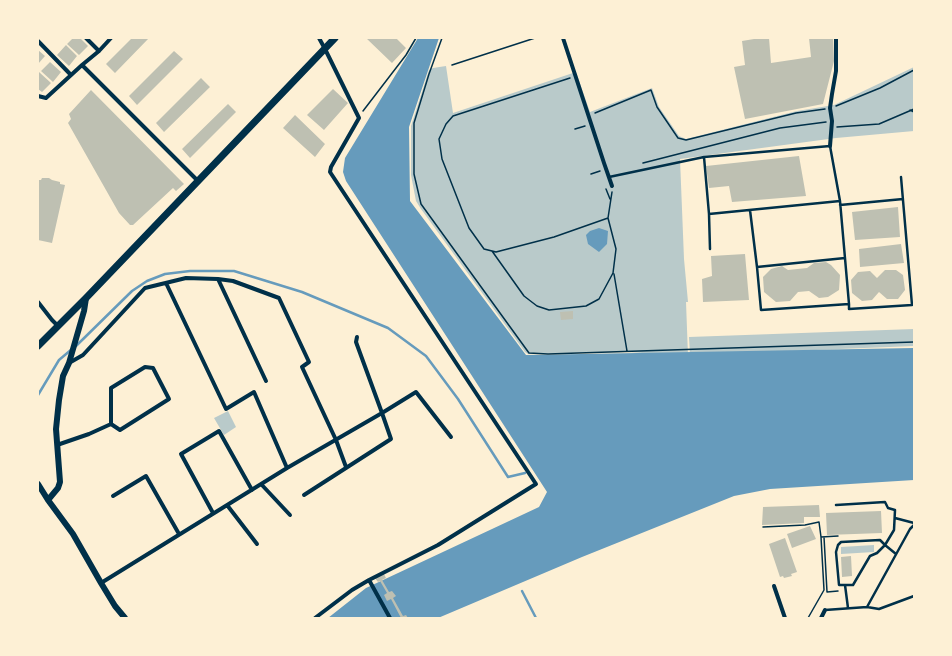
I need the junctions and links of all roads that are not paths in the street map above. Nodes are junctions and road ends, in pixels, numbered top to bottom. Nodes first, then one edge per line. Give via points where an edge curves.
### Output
1 (86, 38) edge
2 (111, 38) edge
3 (319, 38) edge
4 (336, 38) edge
5 (563, 38) edge
6 (836, 38) edge
7 (38, 41) edge
8 (325, 49) junction
9 (99, 50) junction
10 (82, 65) junction
11 (71, 75) junction
12 (38, 96) edge
13 (830, 146) junction
14 (704, 157) junction
15 (609, 177) junction
16 (901, 178) dead end
17 (198, 181) junction
18 (612, 186) road end
19 (903, 199) junction
20 (840, 201) junction
21 (840, 205) junction
22 (750, 210) junction
23 (710, 214) junction
24 (710, 249) dead end
25 (845, 258) junction
26 (756, 267) junction
27 (218, 279) junction
28 (166, 283) junction
29 (86, 298) junction
30 (38, 302) edge
31 (849, 304) junction
32 (913, 306) edge
33 (58, 326) junction
34 (357, 337) dead end
35 (38, 346) edge
36 (69, 361) junction
37 (266, 381) dead end
38 (382, 414) junction
39 (111, 424) junction
40 (451, 437) dead end
41 (336, 440) junction
42 (57, 445) junction
43 (287, 468) junction
44 (346, 468) junction
45 (38, 484) edge
46 (261, 484) junction
47 (252, 490) junction
48 (304, 495) dead end
49 (113, 496) dead end
50 (48, 500) junction
51 (227, 505) junction
52 (836, 505) dead end
53 (213, 513) junction
54 (290, 515) dead end
55 (895, 518) junction
56 (914, 524) edge
57 (179, 534) junction
58 (257, 544) dead end
59 (885, 545) junction
60 (896, 554) junction
61 (370, 582) junction
62 (101, 583) junction
63 (845, 585) junction
64 (774, 586) dead end
65 (914, 596) edge
66 (867, 607) junction
67 (848, 608) junction
68 (826, 610) joint
69 (125, 618) edge
70 (315, 618) edge
71 (390, 618) edge
72 (785, 618) edge
73 (821, 618) edge

1 - 9 street
2 - 9 street
3 - 8 street
4 - 8 main road
5 - 15 street
6 - 13 street via 836,71 830,108
7 - 11 street
8 - 17 main road
8 - 61 street via 359,118 330,172 536,484 438,545
9 - 10 street
10 - 11 street
10 - 17 street
11 - 12 street via 46,98
13 - 14 lane
13 - 20 lane
14 - 15 lane
14 - 23 lane
15 - 18 street
16 - 19 lane
17 - 29 main road
19 - 21 lane
19 - 32 lane
20 - 21 lane
20 - 22 lane
21 - 25 lane
22 - 23 lane
22 - 26 lane
23 - 24 lane
25 - 26 lane
25 - 31 lane
26 - 31 lane via 761,310
27 - 28 street via 186,278
27 - 37 street
27 - 41 street via 233,281 279,298 309,362 302,367
28 - 36 street via 145,288 83,355
28 - 43 street via 226,409 254,392
29 - 33 main road
29 - 36 street
30 - 33 street
31 - 32 lane via 849,309
33 - 35 main road
34 - 38 street via 356,342
36 - 42 street via 63,376 59,400
38 - 40 street via 416,392
38 - 41 street
38 - 44 street via 391,438
39 - 39 street via 120,430 169,399 153,368 146,367 111,388
39 - 42 street
41 - 43 street
41 - 44 street
42 - 50 street via 60,482
43 - 46 street
44 - 48 street
45 - 50 street
46 - 47 street
46 - 54 street
47 - 51 street
47 - 53 street via 219,431 181,454
49 - 57 street via 146,476
50 - 62 street via 73,534
51 - 53 street
51 - 58 street
52 - 55 lane via 885,502 888,508 895,510
53 - 57 street
55 - 56 lane
55 - 59 lane via 894,530
56 - 60 lane
57 - 62 street
59 - 60 lane
59 - 63 lane via 870,556 853,585
59 - 63 lane via 880,540 841,542 836,552 839,585
60 - 66 lane
61 - 70 street via 352,590
61 - 71 street
62 - 69 street
63 - 67 lane
64 - 72 street
65 - 66 lane via 879,609
66 - 67 lane
67 - 68 lane
68 - 73 street

